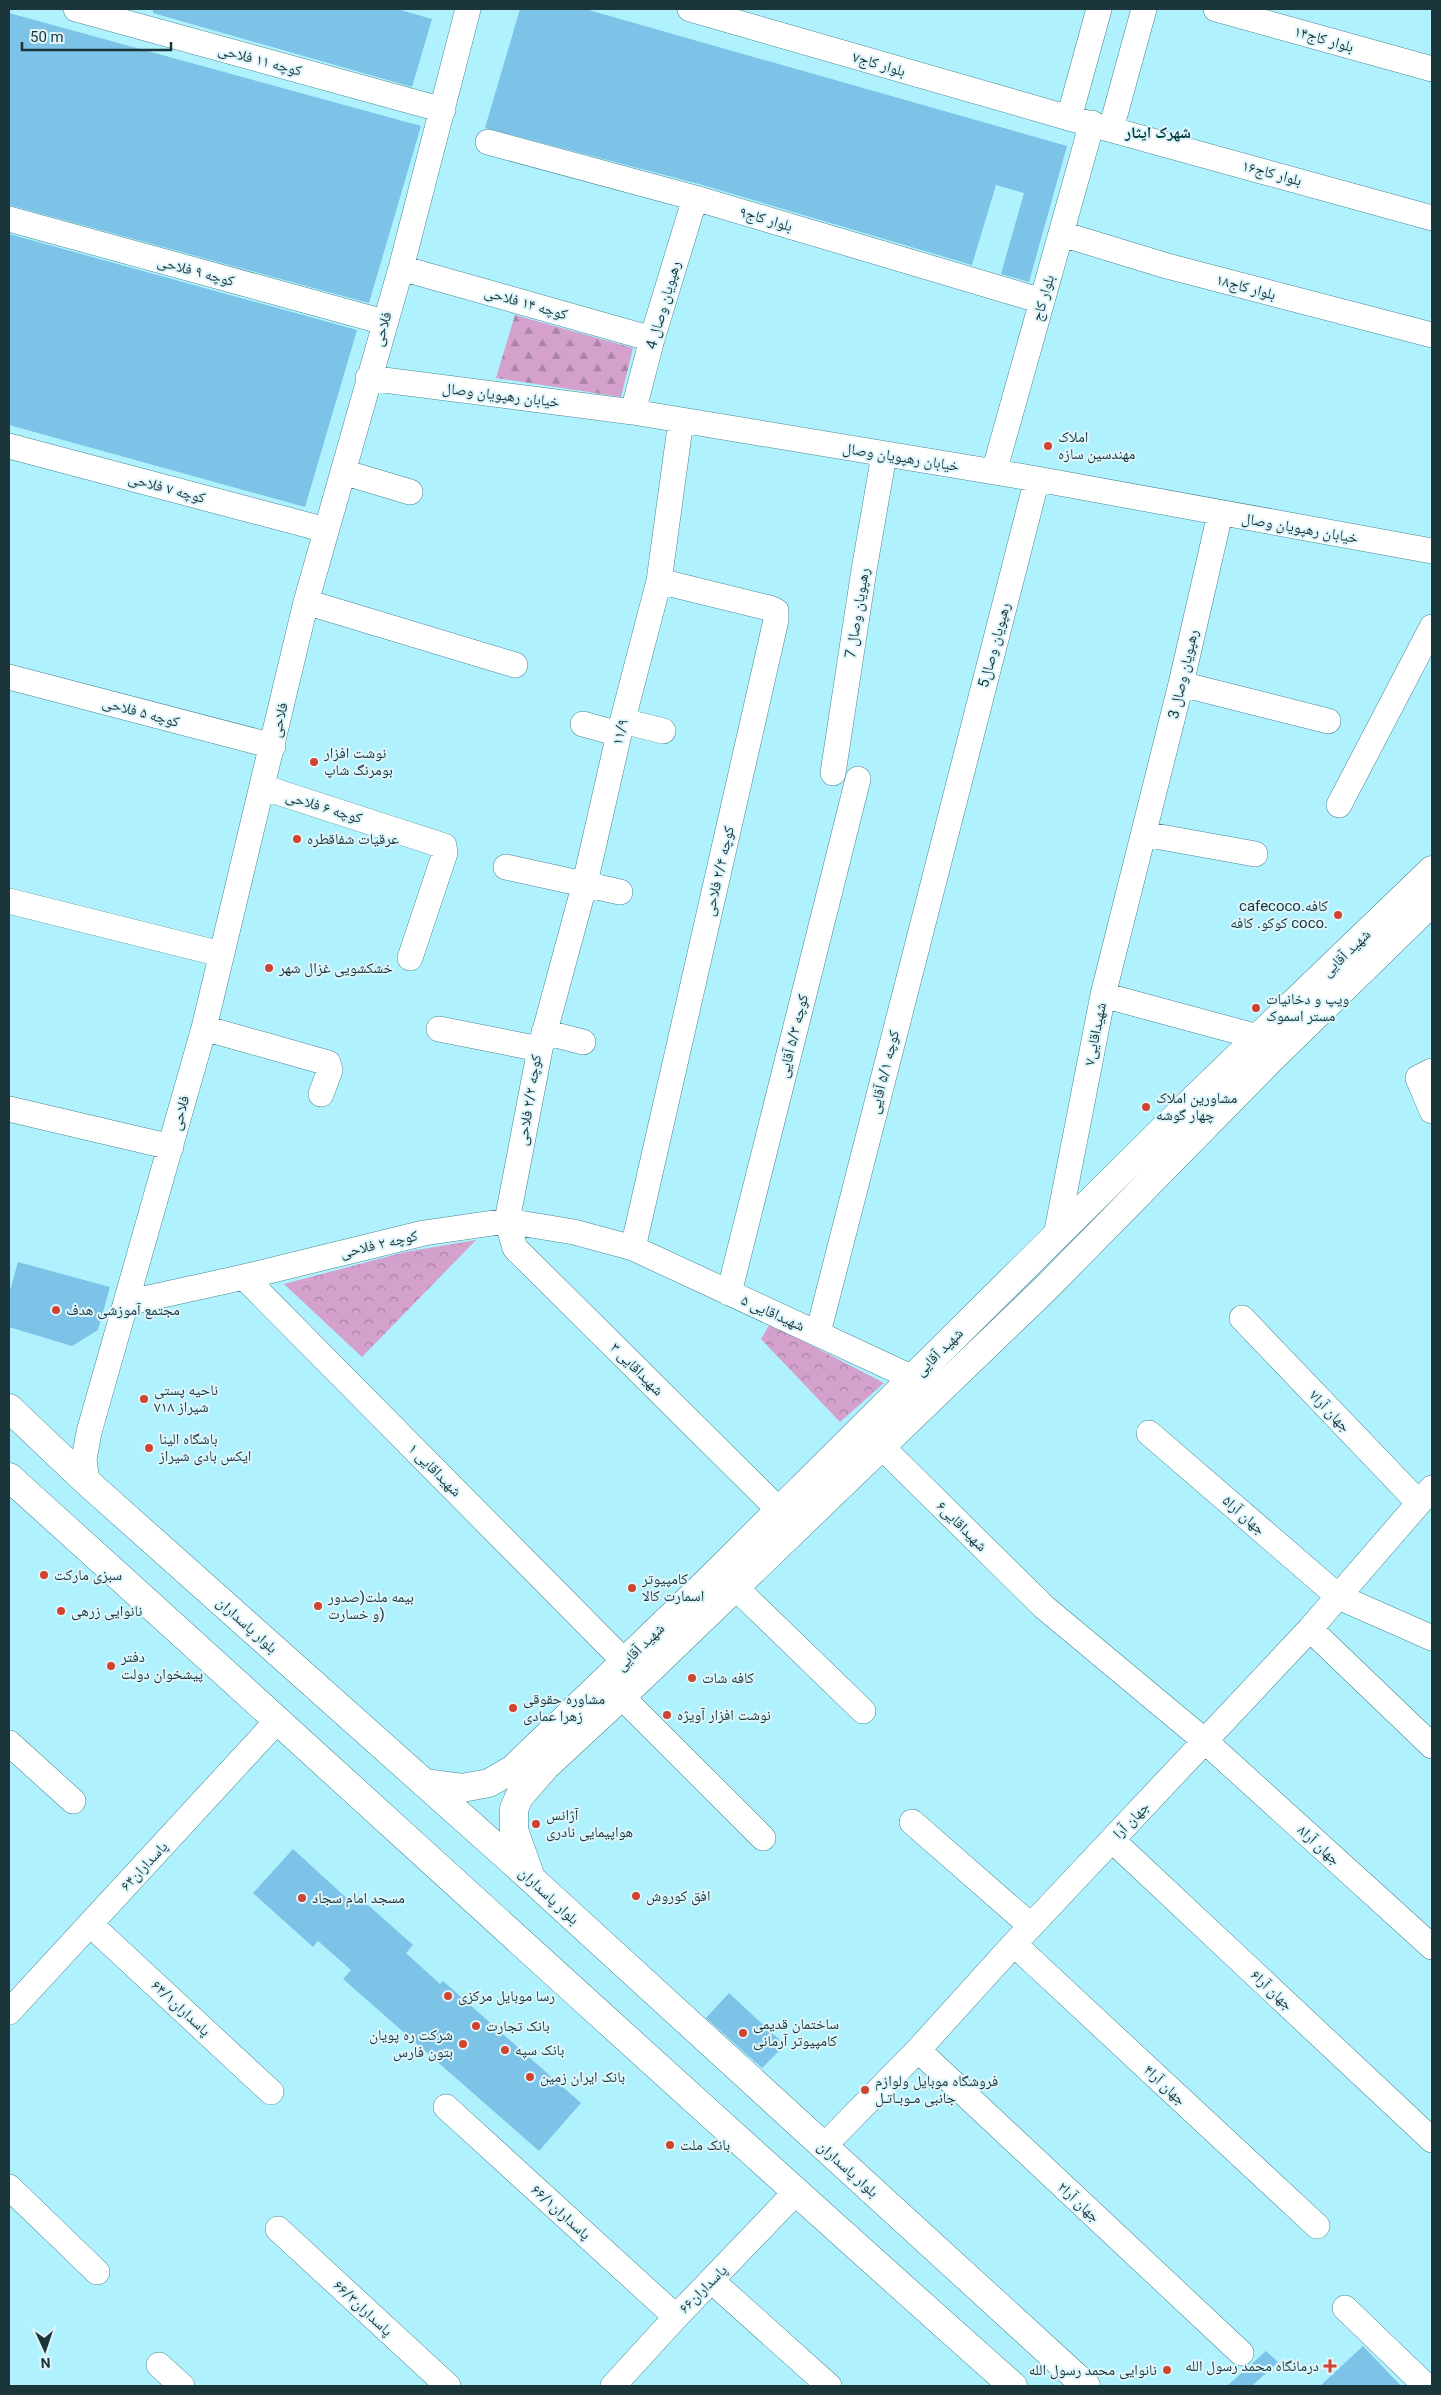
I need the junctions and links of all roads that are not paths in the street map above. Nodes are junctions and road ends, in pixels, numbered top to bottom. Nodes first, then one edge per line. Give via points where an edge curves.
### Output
1 (76, 9) edge
2 (468, 9) edge
3 (690, 9) edge
4 (1099, 9) edge
5 (1144, 9) edge
6 (1216, 9) edge
7 (1432, 69) edge
8 (443, 110) junction
9 (1091, 123) junction
10 (488, 142) dead end
11 (695, 198) junction
12 (1432, 218) edge
13 (9, 219) edge
14 (1062, 234) junction
15 (400, 268) junction
16 (1042, 301) junction
17 (384, 322) junction
18 (1432, 335) edge
19 (652, 338) junction
20 (368, 378) junction
21 (633, 412) junction
22 (681, 420) junction
23 (9, 446) edge
24 (884, 454) junction
25 (343, 472) junction
26 (994, 472) junction
27 (1038, 479) junction
28 (410, 492) dead end
29 (1220, 514) junction
30 (326, 530) junction
31 (1432, 551) edge
32 (658, 581) junction
33 (306, 602) junction
34 (1432, 627) edge
35 (516, 665) dead end
36 (9, 677) edge
37 (1181, 684) junction
38 (1328, 721) dead end
39 (583, 724) dead end
40 (621, 727) junction
41 (663, 731) dead end
42 (273, 746) junction
43 (833, 773) dead end
44 (858, 779) dead end
45 (262, 787) junction
46 (1339, 805) dead end
47 (950, 812) joint
48 (1144, 834) junction
49 (1255, 854) dead end
50 (506, 867) dead end
51 (1432, 870) edge
52 (585, 883) junction
53 (620, 892) dead end
54 (9, 901) edge
55 (1432, 902) edge
56 (1392, 924) junction
57 (221, 954) junction
58 (410, 958) dead end
59 (1103, 995) junction
60 (204, 1028) junction
61 (439, 1029) dead end
62 (1258, 1037) junction
63 (542, 1040) junction
64 (583, 1042) dead end
65 (1432, 1070) edge
66 (322, 1094) dead end
67 (9, 1108) edge
68 (1432, 1111) edge
69 (171, 1147) junction
70 (507, 1221) junction
71 (1056, 1236) junction
72 (633, 1248) junction
73 (244, 1277) junction
74 (729, 1293) junction
75 (126, 1303) junction
76 (1242, 1318) dead end
77 (818, 1333) junction
78 (913, 1378) junction
79 (9, 1408) edge
80 (89, 1432) junction
81 (1149, 1433) dead end
82 (38, 1436) junction
83 (881, 1446) junction
84 (9, 1477) edge
85 (87, 1482) junction
86 (1426, 1496) edge
87 (779, 1510) junction
88 (735, 1586) junction
89 (1339, 1596) junction
90 (1310, 1629) junction
91 (1432, 1638) edge
92 (625, 1662) junction
93 (614, 1688) junction
94 (863, 1711) dead end
95 (278, 1720) junction
96 (1206, 1742) junction
97 (9, 1743) edge
98 (1432, 1746) edge
99 (500, 1776) junction
100 (424, 1783) junction
101 (519, 1797) junction
102 (73, 1800) dead end
103 (912, 1822) dead end
104 (763, 1838) dead end
105 (1112, 1840) junction
106 (534, 1883) junction
107 (90, 1924) junction
108 (1030, 1926) junction
109 (1014, 1944) junction
110 (1432, 1947) edge
111 (9, 2012) edge
112 (918, 2050) junction
113 (271, 2092) dead end
114 (446, 2107) dead end
115 (1432, 2140) edge
116 (824, 2146) junction
117 (9, 2187) edge
118 (795, 2193) junction
119 (1317, 2226) dead end
120 (278, 2229) dead end
121 (97, 2272) dead end
122 (712, 2281) junction
123 (1345, 2308) dead end
124 (676, 2317) junction
125 (1241, 2353) dead end
126 (159, 2365) dead end
127 (182, 2386) edge
128 (448, 2386) edge
129 (613, 2386) edge
130 (829, 2386) edge
131 (1012, 2386) edge
132 (1086, 2386) edge
133 (1426, 2386) edge

1 - 8 street, کوچه ۱۱ فلاحی
2 - 8 street, فلاحی
3 - 9 street, بلوار کاج۷
4 - 9 street, بلوار کاج
5 - 9 street, بلوار کاج
6 - 7 street, بلوار کاج۱۴
8 - 15 street, فلاحی
9 - 12 street, بلوار کاج۱۶
9 - 14 street, بلوار کاج
10 - 11 street, بلوار کاج۹
11 - 16 street, بلوار کاج۹
11 - 19 street, 4 رهپویان وصال
13 - 17 street, کوچه ۹ فلاحی
14 - 16 street, بلوار کاج
14 - 18 street, بلوار کاج۱۸ via 1167,266
15 - 17 street, فلاحی
15 - 19 street, کوچه ۱۴ فلاحی
16 - 26 street, بلوار کاج
17 - 20 street, فلاحی
19 - 21 street, 4 رهپویان وصال
20 - 21 street, خیابان رهپویان وصال
20 - 25 street, فلاحی
21 - 22 street, خیابان رهپویان وصال
22 - 24 street, خیابان رهپویان وصال
22 - 32 street, ۱۱/۹
23 - 30 street, کوچه ۷ فلاحی
24 - 26 street, خیابان رهپویان وصال
24 - 43 street, 7 رهپویان وصال
25 - 28 street
25 - 30 street, فلاحی
26 - 27 street, خیابان رهپویان وصال
27 - 29 street, خیابان رهپویان وصال
27 - 47 street, رهپویان وصال5
29 - 31 street, خیابان رهپویان وصال
29 - 37 street, 3 رهپویان وصال
30 - 33 street, فلاحی
32 - 40 street, ۱۱/۹
32 - 72 street, کوچه ۲/۴ فلاحی via 769,608 776,612 776,620
33 - 35 street
33 - 42 street, فلاحی
34 - 46 street
36 - 42 street, کوچه ۵ فلاحی
37 - 38 street
37 - 48 street, 3 رهپویان وصال
39 - 40 street
40 - 41 street
40 - 52 street, ۱۱/۹
42 - 45 street, فلاحی
44 - 74 street, کوچه ۵/۳ آقایی
45 - 57 street, فلاحی
45 - 58 street, کوچه ۶ فلاحی via 444,846 445,853
47 - 77 street, کوچه ۵/۱ آقایی
48 - 49 street
48 - 59 street, شهیداقایی۷
50 - 52 street
51 - 56 main road, شهید آقایی
52 - 53 street
52 - 63 street, ۱۱/۹
54 - 57 street
55 - 56 main road, شهید آقایی
56 - 62 main road, شهید آقایی
56 - 83 main road, شهید آقایی via 1268,1060 1047,1287
57 - 60 street, فلاحی
59 - 62 street
59 - 71 street, شهیداقایی۷
60 - 66 street via 328,1063 330,1070
60 - 69 street, فلاحی
61 - 63 street, کوچه ۲/۲ فلاحی
62 - 71 main road, شهید آقایی
63 - 64 street
63 - 70 street, کوچه ۲/۲ فلاحی
65 - 68 street via 1418,1078
67 - 69 street
69 - 75 street, فلاحی
70 - 72 street, کوچه ۲ فلاحی via 574,1232
70 - 73 street, کوچه ۲ فلاحی via 396,1239
70 - 87 street, ۳ شهیداقایی via 515,1248
71 - 78 main road, شهید آقایی
72 - 74 street, ۵ شهیداقایی
73 - 75 street, کوچه ۲ فلاحی
73 - 92 street, ۱ شهیداقایی
74 - 77 street, ۵ شهیداقایی
75 - 80 street, فلاحی
76 - 86 street, جهان آرا۷
77 - 78 street, ۵ شهیداقایی
78 - 87 main road, شهید آقایی
79 - 82 main road, بلوار پاسداران
80 - 82 street via 64,1441
80 - 85 street, فلاحی via 84,1459
81 - 89 street, جهان آرا۵
82 - 85 main road, بلوار پاسداران
83 - 88 main road, شهید آقایی
83 - 96 street, شهیداقایی۶ via 1044,1607
84 - 95 main road
85 - 100 main road, بلوار پاسداران
86 - 89 street, جهان آرا
87 - 92 main road, شهید آقایی
88 - 93 main road, شهید آقایی
88 - 94 street
89 - 90 street, جهان آرا
89 - 91 street, جهان آرا۵
90 - 96 street, جهان آرا
90 - 98 street
92 - 93 main road, شهید آقایی
93 - 99 main road, شهید آقایی
93 - 101 main road, شهید آقایی
93 - 104 street
95 - 107 street, پاسداران۶۴
95 - 118 main road
96 - 105 street, جهان آرا
96 - 110 street, جهان آرا۸
97 - 102 street
99 - 100 main road, شهید آقایی via 489,1783 462,1788
99 - 101 main road via 500,1794 511,1799
100 - 106 main road, بلوار پاسداران
101 - 106 main road, شهید آقایی via 514,1808 514,1830
103 - 108 street
105 - 108 street, جهان آرا
105 - 115 street, جهان آرا۶
106 - 116 main road, بلوار پاسداران
107 - 111 street, پاسداران۶۴
107 - 113 street, پاسداران۶۴/۱
108 - 109 street, جهان آرا
109 - 112 street, جهان آرا
109 - 119 street, جهان آرا۴
112 - 116 street, جهان آرا
112 - 125 street, جهان آرا۲
114 - 124 street, پاسداران۶۶/۱
116 - 132 main road, بلوار پاسداران
117 - 121 street
118 - 122 street, پاسداران۶۶
118 - 131 main road
120 - 128 street, پاسداران۶۶/۳
122 - 124 street, پاسداران۶۶
122 - 130 street
123 - 133 street
124 - 129 street, پاسداران۶۶
126 - 127 street

